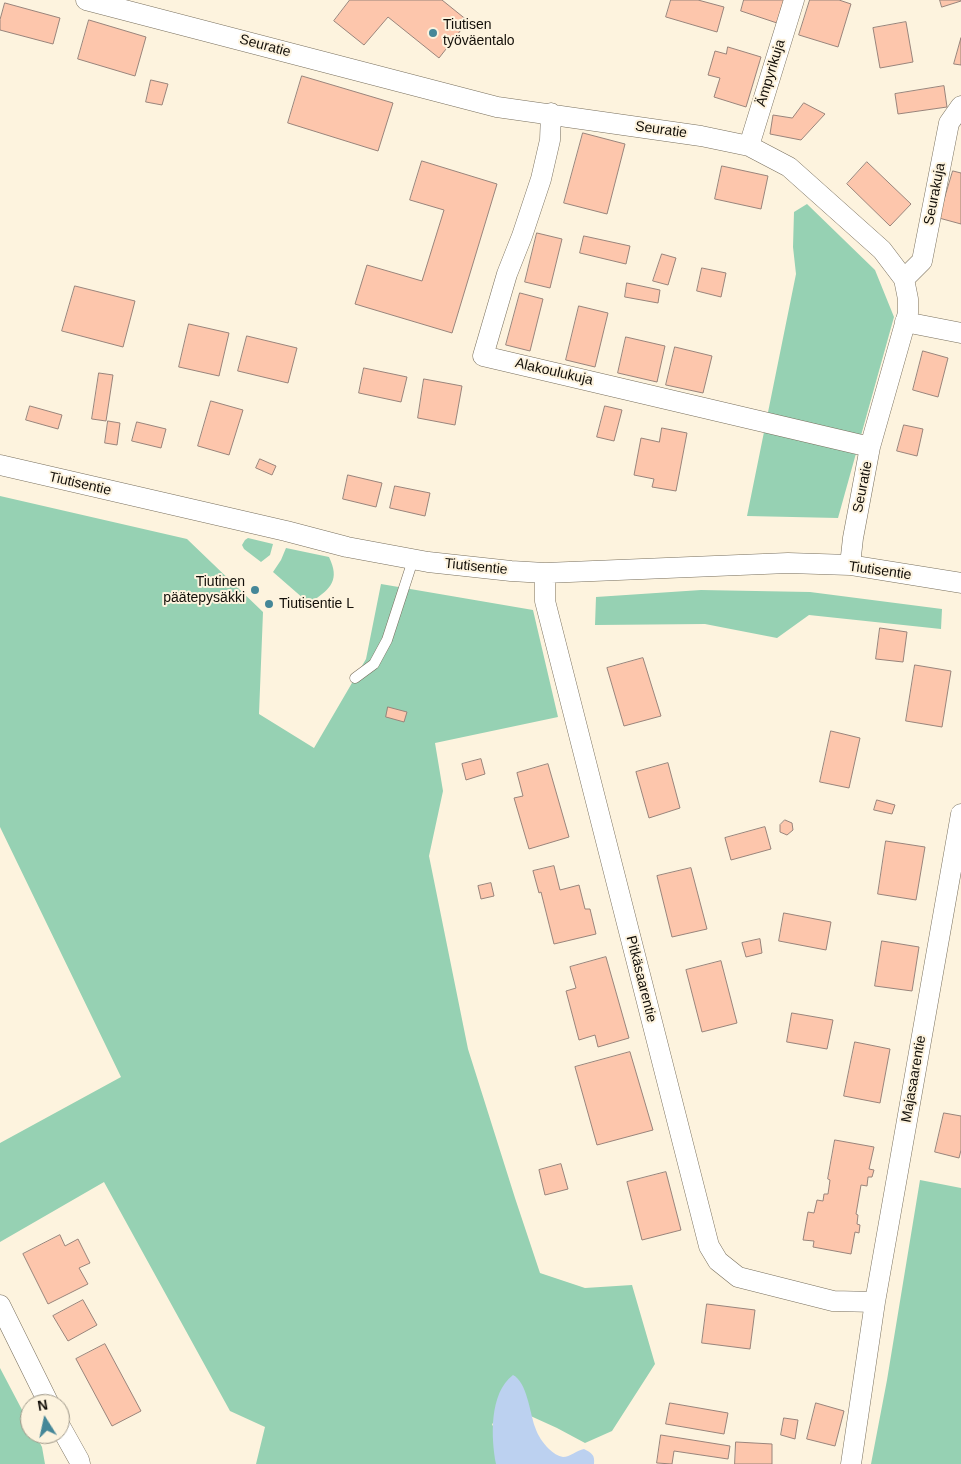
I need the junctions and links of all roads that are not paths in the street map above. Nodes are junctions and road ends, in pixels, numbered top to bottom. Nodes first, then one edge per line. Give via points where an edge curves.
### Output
1 (86, 0) edge
2 (794, 0) edge
3 (109, 3) edge
4 (961, 106) edge
5 (551, 114) junction
6 (749, 146) junction
7 (904, 279) junction
8 (906, 322) junction
9 (961, 333) edge
10 (870, 447) junction
11 (0, 465) edge
12 (414, 560) junction
13 (850, 565) junction
14 (545, 573) junction
15 (961, 583) edge
16 (355, 678) dead end
17 (961, 814) edge
18 (875, 1302) junction
19 (0, 1305) edge
20 (44, 1394) edge
21 (70, 1443) edge
22 (80, 1464) edge
23 (851, 1464) edge

1 - 3 street, Seuratie
2 - 6 street, Ämpyrikuja
3 - 5 street, Seuratie via 497,107
4 - 7 street, Seurakuja via 949,123 922,261
5 - 6 street, Seuratie
5 - 10 street, Alakoulukuja via 550,140 541,179 507,274 483,356
6 - 7 street, Seuratie via 789,168 882,250
7 - 8 street, Seuratie via 908,299
8 - 9 street
8 - 10 street, Seuratie
10 - 13 street, Seuratie
11 - 12 street, Tiutisentie
12 - 14 street, Tiutisentie
12 - 16 lane via 387,640 374,664
13 - 14 street, Tiutisentie via 788,563
13 - 15 street, Tiutisentie
14 - 18 street, Pitkäsaarentie via 544,601 709,1246 718,1261 738,1277 833,1301
17 - 18 street, Majasaarentie
18 - 23 street, Majasaarentie
19 - 20 street
21 - 22 street

